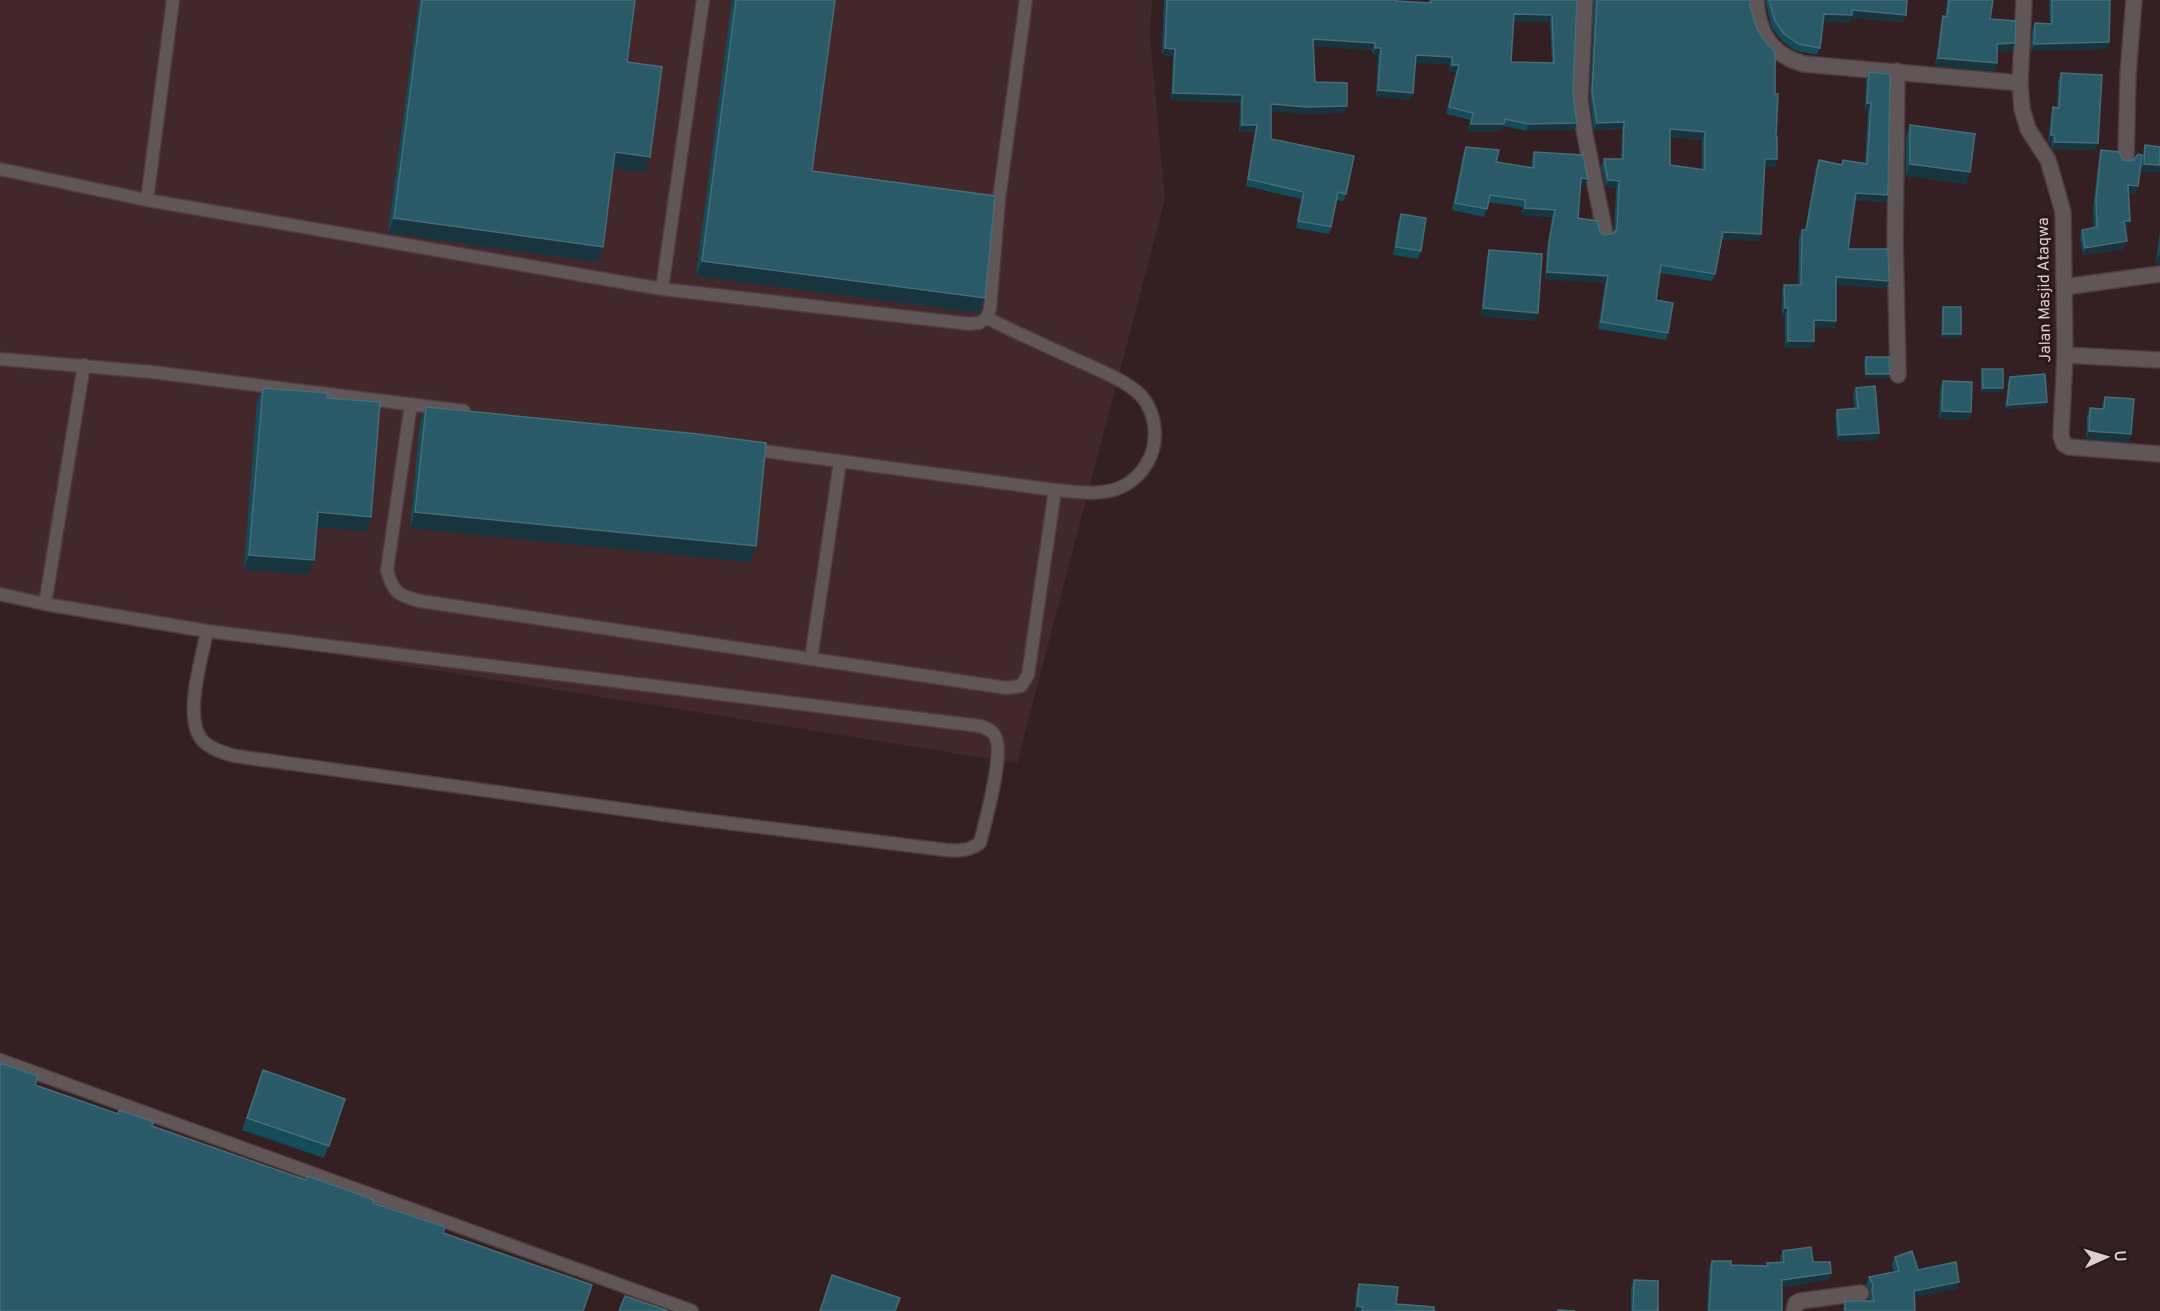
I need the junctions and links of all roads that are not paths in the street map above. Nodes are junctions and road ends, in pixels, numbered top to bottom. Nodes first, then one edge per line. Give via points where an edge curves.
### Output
1 (173, 0) edge
2 (703, 0) edge
3 (1026, 0) edge
4 (1585, 0) edge
5 (1756, 0) edge
6 (2024, 0) edge
7 (2134, 0) edge
8 (1897, 71) junction
9 (2020, 83) junction
10 (2126, 159) edge
11 (0, 169) edge
12 (147, 200) junction
13 (1605, 233) edge
14 (2160, 274) edge
15 (2071, 286) junction
16 (662, 289) junction
17 (987, 318) junction
18 (2064, 355) junction
19 (0, 359) edge
20 (2160, 360) edge
21 (84, 365) junction
22 (1898, 375) dead end
23 (411, 404) junction
24 (481, 414) edge
25 (736, 448) edge
26 (2160, 454) edge
27 (840, 462) junction
28 (1055, 490) junction
29 (0, 594) edge
30 (45, 604) junction
31 (207, 631) junction
32 (811, 659) junction
33 (0, 1060) edge
34 (1861, 1293) dead end
35 (692, 1311) edge
36 (1794, 1311) edge

1 - 12 lane
2 - 16 lane
3 - 17 lane
4 - 13 street via 1580,100
5 - 8 street via 1763,32 1788,60
6 - 9 street, Jalan Masjid Ataqwa
7 - 10 street
8 - 9 street
8 - 22 street via 1894,241
9 - 15 street, Jalan Masjid Ataqwa via 2028,129 2048,160 2063,212
11 - 12 lane
12 - 16 lane
14 - 15 street
15 - 18 street, Jalan Masjid Ataqwa
16 - 17 lane via 970,324
17 - 28 lane via 1134,388 1150,408 1156,434 1152,456 1129,484 1104,494
18 - 20 street
18 - 26 street, Jalan Masjid Ataqwa via 2064,444
19 - 21 lane
21 - 23 lane
21 - 30 lane
23 - 24 lane
23 - 32 lane via 387,570 392,587 402,596
25 - 27 lane
27 - 28 lane
27 - 32 lane
28 - 32 lane via 1028,675 1021,686 1007,688
29 - 30 lane
30 - 31 lane
31 - 31 lane via 980,726 996,737 997,769 980,843 961,851 235,756 202,740 194,721
33 - 35 lane
34 - 36 street via 1800,1301

